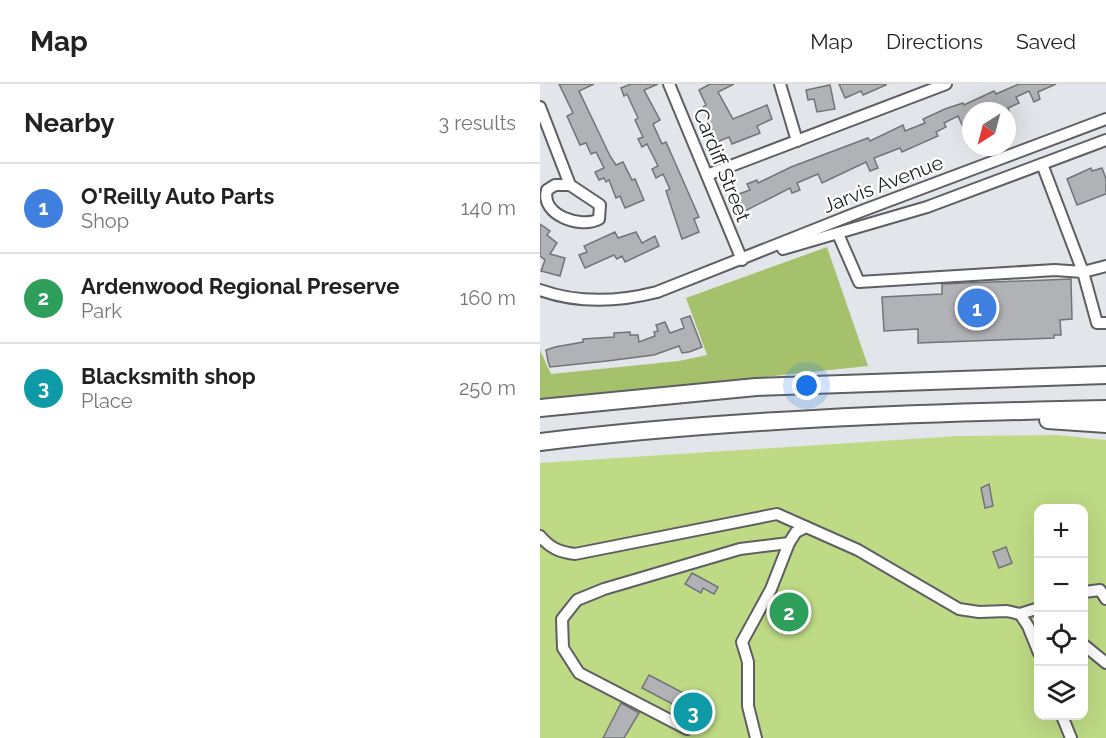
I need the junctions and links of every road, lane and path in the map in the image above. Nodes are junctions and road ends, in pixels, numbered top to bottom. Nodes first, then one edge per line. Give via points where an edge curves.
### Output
1 (669, 84) edge
2 (780, 84) edge
3 (946, 84) edge
4 (930, 87) edge
5 (540, 107) edge
6 (1106, 119) edge
7 (1106, 140) edge
8 (797, 141) junction
9 (1042, 164) junction
10 (707, 175) junction
11 (570, 185) junction
12 (838, 234) junction
13 (742, 260) junction
14 (1106, 266) edge
15 (1083, 272) junction
16 (541, 291) edge
17 (1106, 323) edge
18 (1106, 373) edge
19 (540, 408) edge
20 (1106, 409) edge
21 (897, 413) junction
22 (1106, 424) edge
23 (540, 442) edge
24 (806, 527) junction
25 (540, 536) edge
26 (789, 543) junction
27 (1088, 591) edge
28 (1106, 599) edge
29 (1034, 610) edge
30 (1020, 614) junction
31 (1034, 642) edge
32 (1088, 649) edge
33 (1106, 663) edge
34 (1064, 720) edge
35 (687, 729) dead end
36 (756, 738) edge
37 (1071, 738) edge

1 - 10 street, Cardiff Street
2 - 8 street
3 - 4 street
4 - 8 street
5 - 11 street
6 - 13 street, Jarvis Avenue
7 - 9 street, Jarvis Avenue
8 - 10 street
9 - 12 street, Jarvis Avenue via 927,207
9 - 15 street
10 - 13 street, Cardiff Street
11 - 11 street via 555,185 547,190 544,198 548,207 580,223 599,219 600,205
12 - 13 street, Jarvis Avenue
12 - 15 street via 859,282 1055,270
13 - 16 street, Jarvis Avenue via 625,300 598,301
14 - 15 street
15 - 17 street via 1097,323
18 - 19 highway via 767,387
20 - 21 highway
21 - 22 highway
21 - 23 highway via 674,427
24 - 25 street via 777,514 760,515 575,554 560,553
24 - 26 street via 796,532
24 - 30 street via 858,550 959,609
26 - 35 street via 740,549 604,589 577,600 562,619 563,648 579,673
26 - 36 street via 771,589 742,642 748,662 748,706
27 - 28 street via 1100,590
29 - 30 street
30 - 31 street
32 - 33 street
34 - 37 street

